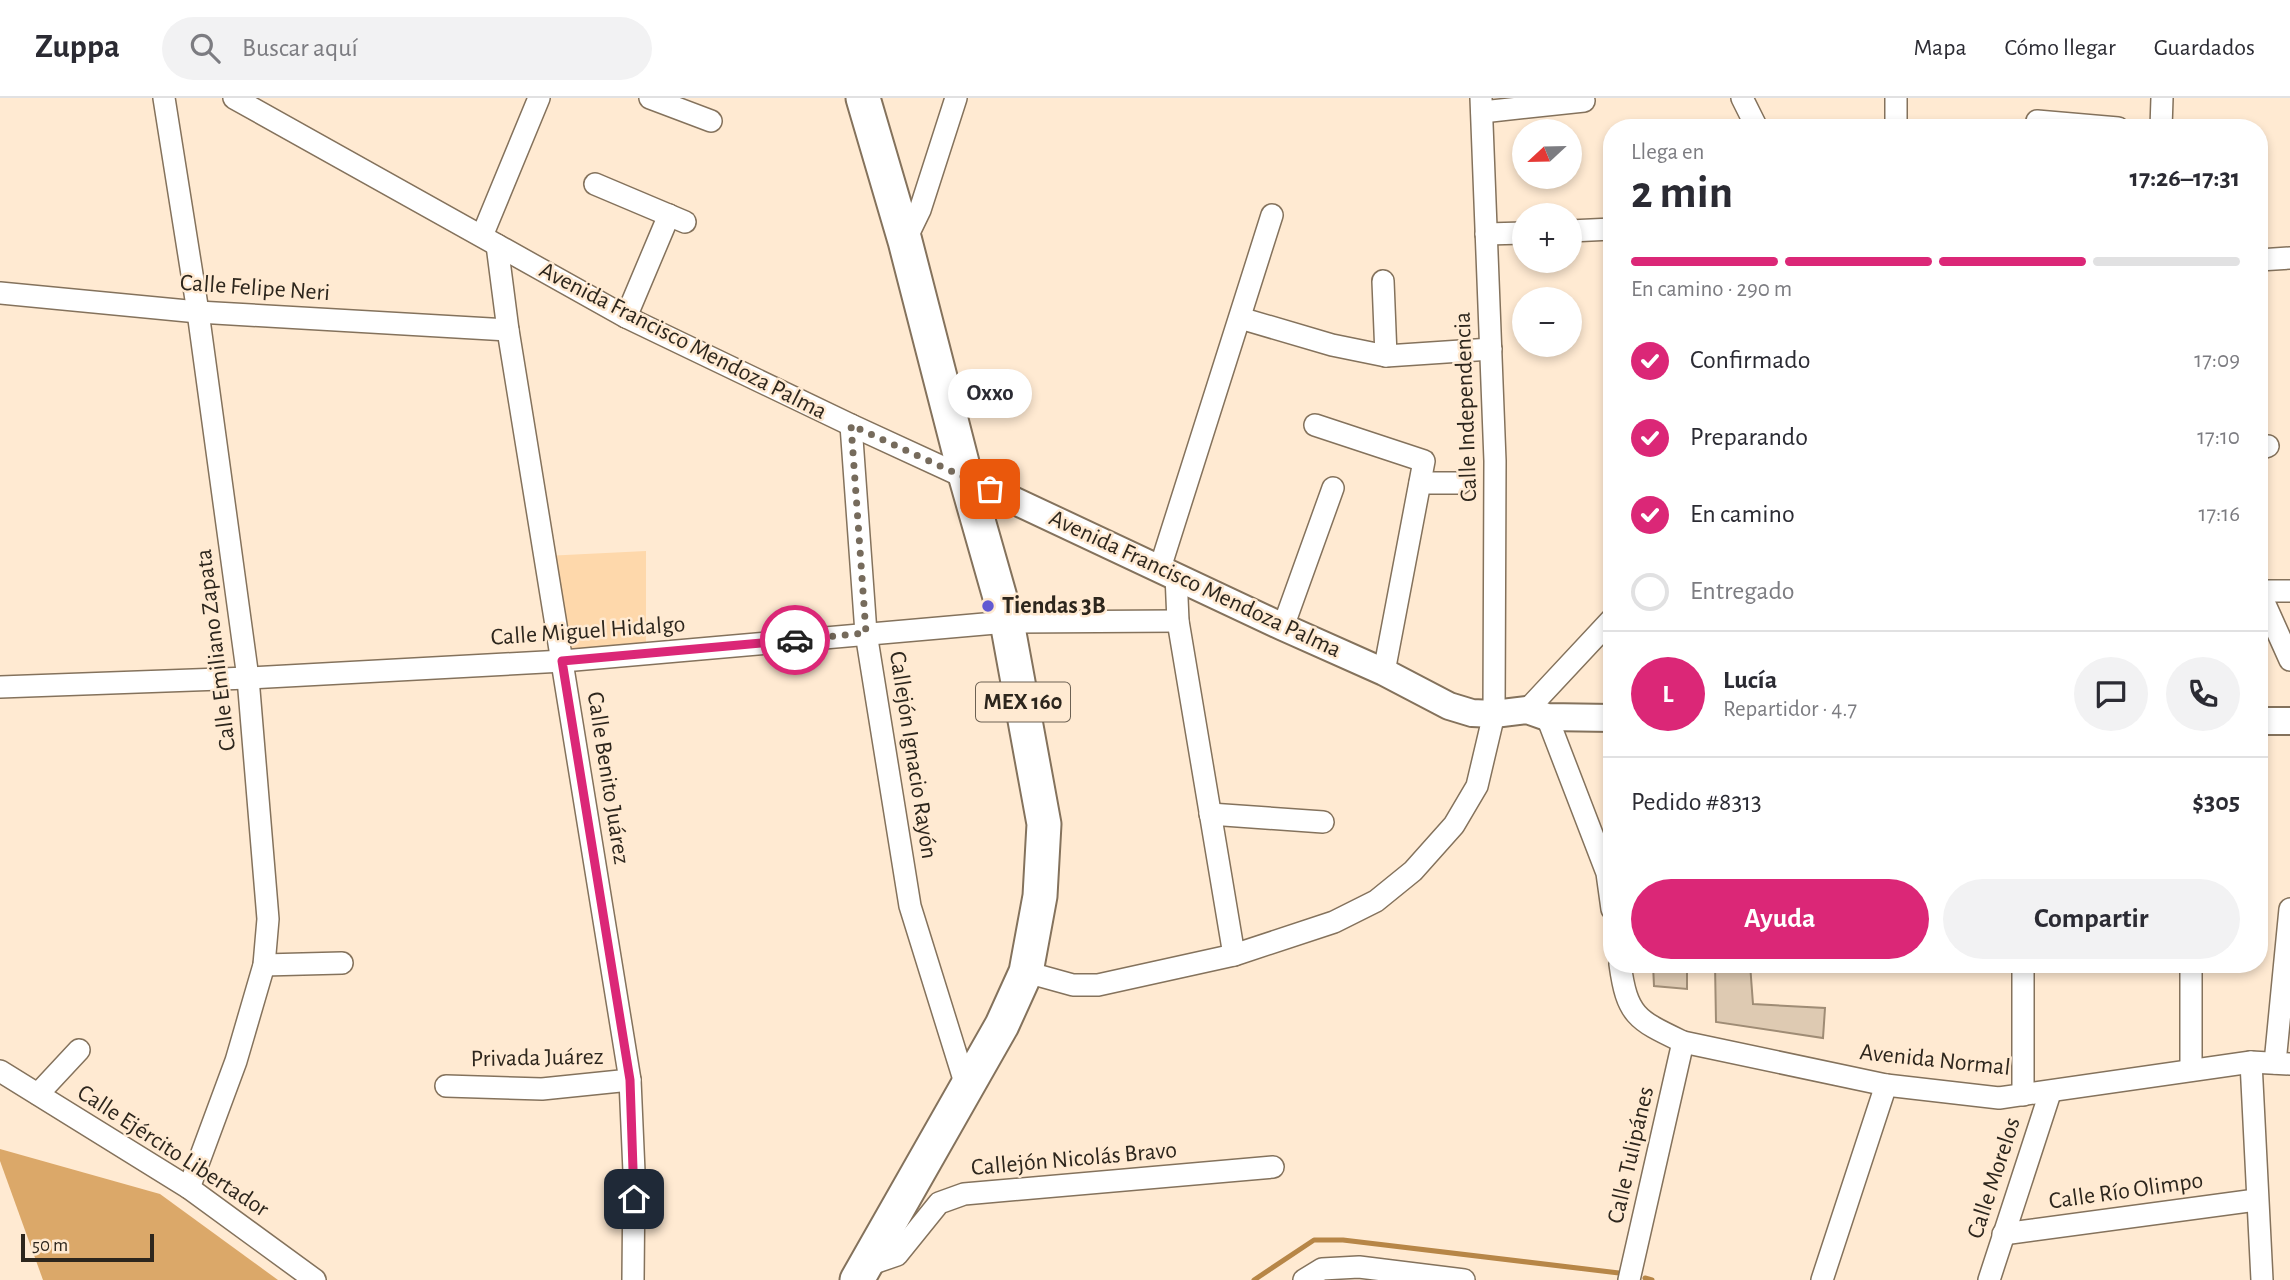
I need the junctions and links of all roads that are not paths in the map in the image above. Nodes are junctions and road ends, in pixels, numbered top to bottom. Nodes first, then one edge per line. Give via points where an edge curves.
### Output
1 (164, 98) edge
2 (234, 98) edge
3 (539, 98) edge
4 (650, 98) edge
5 (863, 98) edge
6 (956, 98) edge
7 (1742, 98) edge
8 (1896, 98) edge
9 (2162, 98) edge
10 (1584, 101) dead end
11 (1481, 105) edge
12 (1752, 119) edge
13 (1896, 119) edge
14 (2161, 119) edge
15 (711, 121) dead end
16 (596, 184) dead end
17 (1272, 215) dead end
18 (1603, 229) edge
19 (1582, 230) edge
20 (1512, 233) edge
21 (1486, 234) junction
22 (490, 240) junction
23 (905, 240) junction
24 (2290, 258) edge
25 (2268, 259) edge
26 (1384, 281) dead end
27 (0, 293) edge
28 (198, 312) junction
29 (626, 317) junction
30 (1240, 318) junction
31 (508, 330) junction
32 (1491, 349) junction
33 (1386, 356) junction
34 (851, 425) junction
35 (1315, 425) dead end
36 (966, 478) junction
37 (1420, 482) junction
38 (1461, 483) dead end
39 (1333, 488) dead end
40 (1168, 572) junction
41 (2268, 591) edge
42 (2290, 591) edge
43 (2268, 611) edge
44 (1178, 621) junction
45 (1007, 622) junction
46 (1283, 628) junction
47 (1603, 630) edge
48 (866, 633) junction
49 (2290, 660) edge
50 (562, 661) junction
51 (1384, 671) junction
52 (248, 678) junction
53 (0, 687) edge
54 (1537, 713) junction
55 (1494, 714) junction
56 (1603, 717) edge
57 (2268, 720) edge
58 (2290, 721) edge
59 (1210, 814) junction
60 (1323, 822) dead end
61 (1603, 864) edge
62 (2290, 909) edge
63 (1234, 955) junction
64 (342, 963) dead end
65 (264, 965) junction
66 (1026, 972) junction
67 (1620, 973) edge
68 (2023, 973) edge
69 (2191, 973) edge
70 (1683, 1041) junction
71 (79, 1049) dead end
72 (2251, 1062) junction
73 (2283, 1063) edge
74 (2190, 1070) junction
75 (0, 1071) edge
76 (630, 1080) junction
77 (1886, 1085) junction
78 (446, 1086) dead end
79 (966, 1086) junction
80 (2050, 1093) junction
81 (38, 1094) junction
82 (2023, 1095) junction
83 (1273, 1167) dead end
84 (189, 1188) junction
85 (2256, 1200) junction
86 (2003, 1234) junction
87 (861, 1273) edge
88 (315, 1280) edge
89 (633, 1280) edge
90 (1304, 1280) edge
91 (1464, 1280) edge
92 (1629, 1280) edge
93 (1822, 1280) edge
94 (1989, 1280) edge
95 (2262, 1280) edge

1 - 28 street, Calle Emiliano Zapata
2 - 22 street, Avenida Francisco Mendoza Palma
3 - 22 street, Calle Benito Juárez
4 - 15 street
5 - 23 main road, MEX 160
6 - 23 street via 920,210
7 - 12 street
8 - 13 street
9 - 14 street
10 - 11 street
11 - 21 street, Calle Independencia
16 - 29 street via 677,219
17 - 30 street
18 - 19 street
20 - 21 street
21 - 32 street, Calle Independencia
22 - 29 street, Avenida Francisco Mendoza Palma
22 - 31 street, Calle Benito Juárez
23 - 36 main road, MEX 160
24 - 25 street
26 - 33 street
27 - 28 street, Calle Felipe Neri
28 - 31 street, Calle Felipe Neri
28 - 52 street, Calle Emiliano Zapata
29 - 34 street, Avenida Francisco Mendoza Palma
30 - 33 street
30 - 40 street
31 - 50 street, Calle Benito Juárez
32 - 33 street
32 - 55 street, Calle Independencia
34 - 36 street, Avenida Francisco Mendoza Palma
34 - 48 street, Callejón Ignacio Rayón
35 - 37 street via 1424,461
36 - 40 street, Avenida Francisco Mendoza Palma
36 - 45 main road, MEX 160
37 - 38 street
37 - 51 street
39 - 46 street
40 - 44 street
40 - 46 street, Avenida Francisco Mendoza Palma
41 - 42 street
43 - 49 street
44 - 45 street, Calle Miguel Hidalgo
44 - 59 street
45 - 48 street, Calle Miguel Hidalgo
45 - 66 main road, MEX 160 via 1044,824 1040,896
46 - 51 street, Avenida Francisco Mendoza Palma
47 - 54 street
48 - 50 street, Calle Miguel Hidalgo
48 - 79 street, Callejón Ignacio Rayón via 910,906
50 - 52 street, Calle Miguel Hidalgo
50 - 76 street, Calle Benito Juárez
51 - 55 street, Avenida Francisco Mendoza Palma via 1449,706
52 - 53 street, Calle Miguel Hidalgo
52 - 65 street, Calle Emiliano Zapata via 268,919
54 - 55 street, Avenida Francisco Mendoza Palma
54 - 56 street, Avenida Francisco Mendoza Palma
54 - 61 street
55 - 63 street, Calle Independencia via 1476,786 1454,825 1413,871 1376,901 1334,922
57 - 58 street
59 - 60 street
59 - 63 street
62 - 73 street
63 - 66 street, Calle Independencia via 1098,985 1073,985
64 - 65 street
65 - 84 street, Calle Emiliano Zapata via 236,1061
66 - 79 main road, MEX 160
67 - 70 street, Avenida Normal via 1624,996 1637,1015
68 - 82 street
69 - 74 street
70 - 77 street, Avenida Normal
70 - 92 street, Calle Tulipánes
71 - 81 street
72 - 73 street, Avenida Normal
72 - 74 street, Avenida Normal
72 - 85 street
74 - 80 street, Avenida Normal
75 - 81 street, Calle Ejército Libertador
76 - 78 street, Privada Juárez via 542,1089
76 - 89 street, Calle Benito Juárez
77 - 82 street, Avenida Normal via 1999,1098
77 - 93 street
79 - 87 main road, MEX 160
80 - 82 street, Avenida Normal
80 - 86 street, Calle Morelos
81 - 84 street, Calle Ejército Libertador
83 - 87 street, Callejón Nicolás Bravo via 964,1194 939,1203 897,1255
84 - 88 street, Calle Ejército Libertador
85 - 86 street, Calle Río Olimpo
85 - 95 street
86 - 94 street, Calle Morelos
90 - 91 street via 1322,1269 1359,1267

